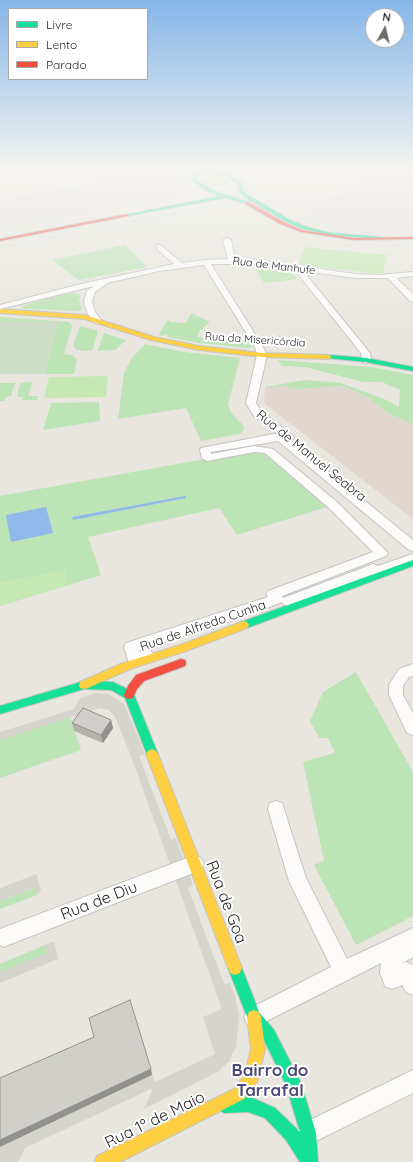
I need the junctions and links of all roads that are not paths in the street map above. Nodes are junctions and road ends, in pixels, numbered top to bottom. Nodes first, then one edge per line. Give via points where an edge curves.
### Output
1 (61, 224) edge
2 (88, 224) edge
3 (283, 224) edge
4 (297, 224) edge
5 (0, 236) edge
6 (381, 238) junction
7 (413, 238) edge
8 (0, 240) edge
9 (227, 240) dead end
10 (160, 247) dead end
11 (232, 261) junction
12 (206, 262) junction
13 (179, 265) junction
14 (297, 268) junction
15 (413, 274) edge
16 (390, 276) junction
17 (112, 279) junction
18 (66, 290) junction
19 (89, 295) junction
20 (413, 299) edge
21 (20, 302) junction
22 (0, 307) edge
23 (0, 311) edge
24 (22, 312) junction
25 (98, 321) junction
26 (262, 354) junction
27 (366, 360) junction
28 (413, 369) edge
29 (413, 538) edge
30 (413, 546) edge
31 (413, 558) edge
32 (413, 563) edge
33 (188, 660) dead end
34 (413, 670) edge
35 (84, 685) junction
36 (129, 695) junction
37 (0, 710) edge
38 (413, 728) edge
39 (276, 809) dead end
40 (195, 864) junction
41 (3, 937) dead end
42 (413, 938) edge
43 (413, 947) edge
44 (413, 956) edge
45 (343, 971) junction
46 (413, 973) edge
47 (413, 984) edge
48 (254, 1017) junction
49 (413, 1081) edge
50 (219, 1106) junction
51 (308, 1133) junction
52 (103, 1162) edge
53 (310, 1162) edge

1 - 5 main road
2 - 8 main road
3 - 6 main road via 340,238
4 - 6 main road via 331,234
6 - 7 main road
9 - 11 street
10 - 13 street
11 - 12 street, Rua de Manhufe
11 - 14 street, Rua de Manhufe
12 - 13 street, Rua de Manhufe
12 - 26 street
13 - 17 street, Rua de Manhufe
14 - 16 street, Rua de Manhufe via 343,275
14 - 27 street via 365,353
15 - 16 street, Rua de Manhufe
16 - 20 street
17 - 18 street, Rua de Manhufe
17 - 19 street via 98,286
18 - 19 street via 82,291
18 - 21 street, Rua de Manhufe
19 - 25 street via 90,310
21 - 22 street, Rua de Manhufe
21 - 24 street via 15,307
23 - 24 main road, Rua da Misericórdia
24 - 25 main road, Rua da Misericórdia via 85,317
25 - 26 main road, Rua da Misericórdia via 153,339 199,348
26 - 27 main road, Rua da Misericórdia
26 - 29 street, Rua de Manuel Seabra via 252,395 253,409
27 - 28 main road, Rua da Misericórdia
30 - 31 street via 281,438 274,437 205,450 207,458 254,449 269,451 333,504 382,553 273,594 277,599 131,648 135,660 165,649 163,646 269,608 278,608 284,605 283,603 373,569 376,572
32 - 35 main road, Rua de Alfredo Cunha via 183,648 127,666
33 - 36 main road via 140,678 132,686
34 - 38 street via 404,673 396,685 396,695
35 - 36 main road via 112,686
35 - 37 main road, Rua de Alfredo Cunha
36 - 40 main road, Rua de Goa
39 - 45 street via 298,881
40 - 41 street, Rua de Diu
40 - 48 main road, Rua de Goa
42 - 45 street
43 - 47 street via 397,954 389,967 392,979 406,972
44 - 46 street via 406,959
45 - 48 street
48 - 50 main road, Rua 1º de Maio via 258,1049 252,1076 239,1094
48 - 51 main road, Rua de Goa via 269,1035 292,1083
49 - 51 street
50 - 52 main road, Rua 1º de Maio
50 - 53 main road, Rua 1º de Maio via 248,1104 270,1113 292,1134
51 - 53 main road, Rua de Goa

